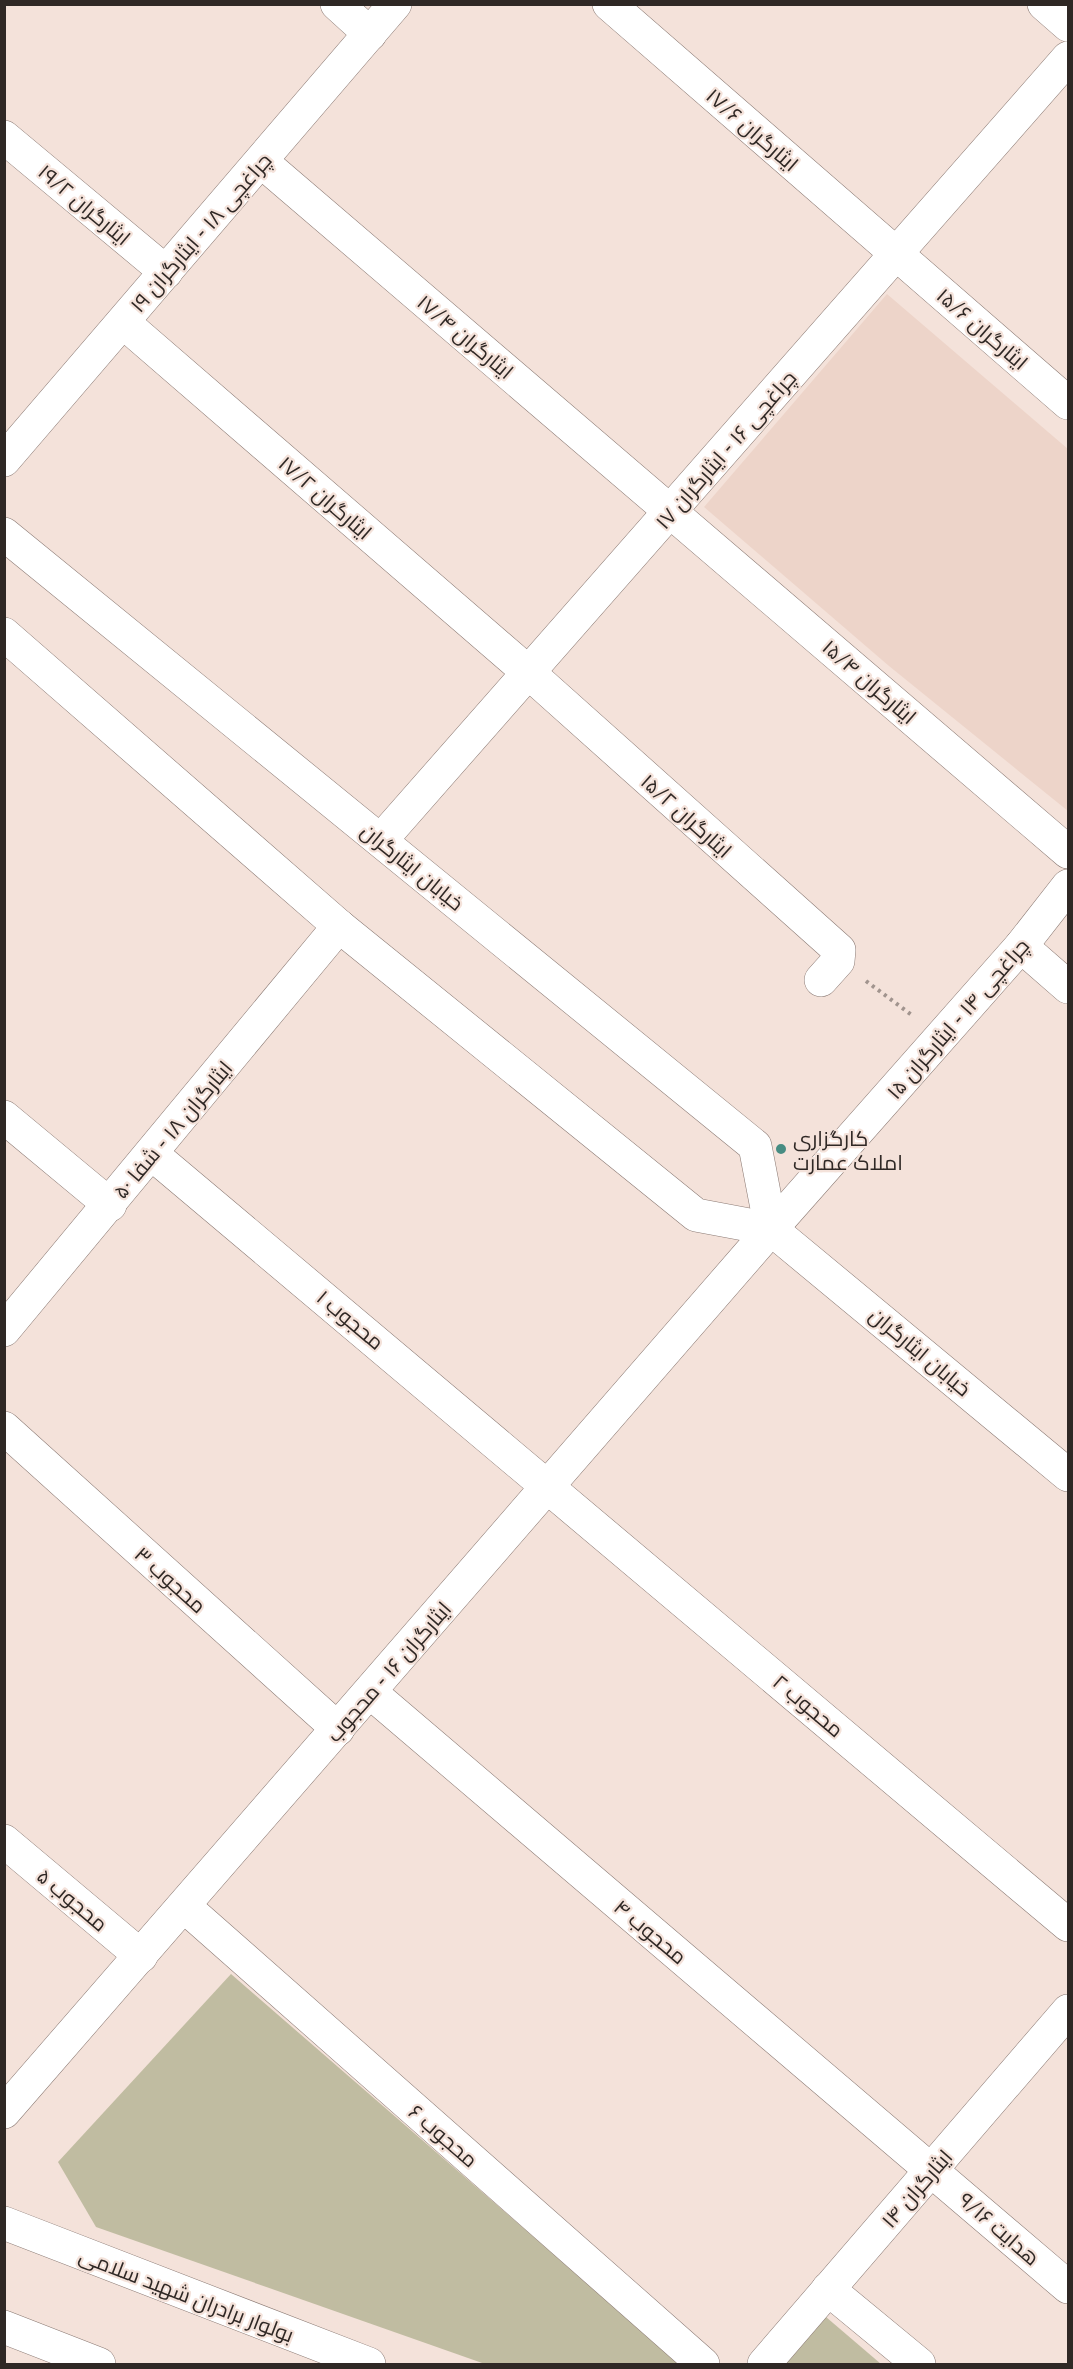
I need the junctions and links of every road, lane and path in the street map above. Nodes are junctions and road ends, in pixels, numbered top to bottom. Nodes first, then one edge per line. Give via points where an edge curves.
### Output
1 (337, 4) edge
2 (395, 4) edge
3 (609, 4) edge
4 (1044, 4) edge
5 (1068, 26) edge
6 (370, 33) junction
7 (1068, 58) edge
8 (4, 137) edge
9 (261, 161) junction
10 (897, 253) junction
11 (166, 272) junction
12 (123, 322) junction
13 (1068, 403) edge
14 (4, 460) edge
15 (672, 510) junction
16 (4, 534) edge
17 (4, 634) edge
18 (528, 672) junction
19 (381, 840) junction
20 (1068, 852) edge
21 (1068, 886) edge
22 (339, 926) junction
23 (1021, 946) junction
24 (830, 970) joint
25 (1068, 987) edge
26 (940, 1036) junction
27 (4, 1117) edge
28 (152, 1154) junction
29 (110, 1205) junction
30 (771, 1229) junction
31 (4, 1330) edge
32 (4, 1428) edge
33 (1068, 1475) edge
34 (549, 1485) junction
35 (370, 1692) junction
36 (338, 1729) junction
37 (4, 1841) edge
38 (184, 1906) junction
39 (1068, 1925) edge
40 (141, 1956) junction
41 (1068, 2011) edge
42 (4, 2112) edge
43 (932, 2169) junction
44 (4, 2223) edge
45 (1068, 2287) edge
46 (828, 2289) junction
47 (4, 2327) edge
48 (99, 2364) edge
49 (369, 2364) edge
50 (703, 2364) edge
51 (764, 2364) edge
52 (919, 2364) edge

1 - 6 street
2 - 6 street, چراغچی ۱۸ - ایثارگران ۱۹
3 - 10 street, ایثارگران ۱۷/۶
4 - 5 street
6 - 9 street, چراغچی ۱۸ - ایثارگران ۱۹
7 - 10 street, چراغچی ۱۶ - ایثارگران ۱۷
8 - 11 street, ایثارگران ۱۹/۲
9 - 11 street, چراغچی ۱۸ - ایثارگران ۱۹
9 - 15 street, ایثارگران ۱۷/۴
10 - 13 street, ایثارگران ۱۵/۶
10 - 15 street, چراغچی ۱۶ - ایثارگران ۱۷
11 - 12 street, چراغچی ۱۸ - ایثارگران ۱۹
12 - 14 street, چراغچی ۱۸ - ایثارگران ۱۹
12 - 18 street, ایثارگران ۱۷/۲
15 - 18 street, چراغچی ۱۶ - ایثارگران ۱۷
15 - 20 street, ایثارگران ۱۵/۴
16 - 19 street, خیابان ایثارگران
17 - 22 street, خیابان ایثارگران
18 - 19 street, چراغچی ۱۶ - ایثارگران ۱۷
18 - 24 street, ایثارگران ۱۵/۲ via 839,950
19 - 30 street, خیابان ایثارگران via 755,1146
21 - 23 street, چراغچی ۱۴ - ایثارگران ۱۵
22 - 28 street, ایثارگران ۱۸ - شفا ۵۰
22 - 30 street, خیابان ایثارگران via 696,1215
23 - 25 street
23 - 26 street, چراغچی ۱۴ - ایثارگران ۱۵
24 - 26 path
26 - 30 street, چراغچی ۱۴ - ایثارگران ۱۵
27 - 29 street
28 - 29 street, ایثارگران ۱۸ - شفا ۵۰
28 - 34 street, محجوب ۱
29 - 31 street, ایثارگران ۱۸ - شفا ۵۰
30 - 33 street, خیابان ایثارگران
30 - 34 street, ایثارگران ۱۶ - محجوب
32 - 36 street, محجوب ۳
34 - 35 street, ایثارگران ۱۶ - محجوب
34 - 39 street, محجوب ۲
35 - 36 street, ایثارگران ۱۶ - محجوب
35 - 43 street, محجوب ۴
36 - 38 street, ایثارگران ۱۶ - محجوب
37 - 40 street, محجوب ۵
38 - 40 street, ایثارگران ۱۶ - محجوب
38 - 50 street, محجوب ۶
40 - 42 street, ایثارگران ۱۶ - محجوب
41 - 43 street, ایثارگران ۱۴
43 - 45 street, هدایت ۹/۱۶
43 - 46 street, ایثارگران ۱۴
44 - 49 street, بولوار برادران شهید سلامی
46 - 51 street, ایثارگران ۱۴
46 - 52 street
47 - 48 street

